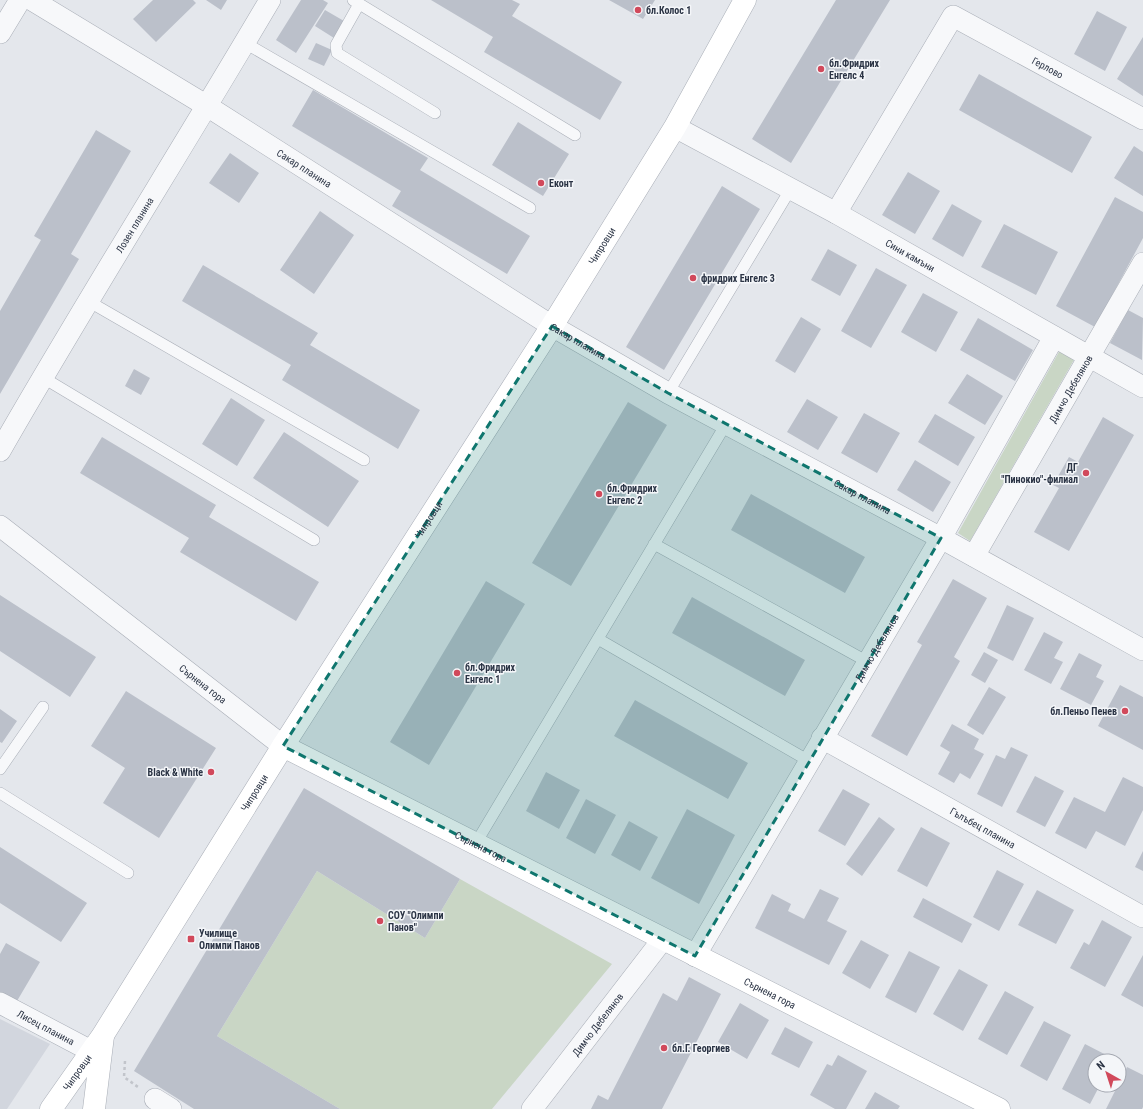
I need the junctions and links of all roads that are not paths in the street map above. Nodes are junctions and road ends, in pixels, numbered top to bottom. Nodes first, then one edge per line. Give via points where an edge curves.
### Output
1 (20, 0) edge
2 (32, 0) edge
3 (270, 0) edge
4 (745, 0) edge
5 (356, 2) edge
6 (0, 33) edge
7 (245, 43) junction
8 (208, 106) junction
9 (436, 113) dead end
10 (1143, 120) edge
11 (675, 127) junction
12 (575, 135) dead end
13 (790, 190) junction
14 (530, 208) dead end
15 (836, 213) junction
16 (1143, 263) edge
17 (88, 301) junction
18 (552, 326) junction
19 (1054, 337) junction
20 (1088, 357) junction
21 (42, 377) junction
22 (1143, 387) edge
23 (668, 393) junction
24 (726, 424) junction
25 (0, 451) edge
26 (364, 460) dead end
27 (0, 526) edge
28 (941, 538) junction
29 (314, 540) dead end
30 (654, 544) junction
31 (974, 556) junction
32 (598, 639) junction
33 (1143, 650) edge
34 (868, 662) junction
35 (43, 707) dead end
36 (822, 738) junction
37 (282, 746) junction
38 (809, 761) junction
39 (0, 769) edge
40 (0, 792) edge
41 (476, 843) junction
42 (128, 873) dead end
43 (1143, 917) edge
44 (663, 939) junction
45 (695, 956) junction
46 (0, 1003) edge
47 (97, 1043) junction
48 (51, 1109) edge
49 (94, 1109) edge
50 (532, 1109) edge
51 (1000, 1109) edge

1 - 6 street
2 - 8 street, Сакар планина
3 - 7 street, Лозен планина
4 - 11 main road, Чипровци
5 - 9 lane via 336,45 337,53
5 - 12 lane
7 - 8 street, Лозен планина
7 - 14 lane
8 - 17 street, Лозен планина
8 - 18 street, Сакар планина
10 - 15 street, Герлово via 953,16
11 - 13 street, Сини камъни
11 - 18 main road, Чипровци
13 - 15 street, Сини камъни
13 - 23 lane
15 - 19 street, Сини камъни
16 - 20 street, Димчо Дебелянов
17 - 21 street, Лозен планина
17 - 26 lane
18 - 23 street, Сакар планина
18 - 37 main road, Чипровци
19 - 20 street, Сини камъни
19 - 28 street, Димчо Дебелянов
20 - 22 street, Сини камъни
20 - 31 street, Димчо Дебелянов
21 - 25 street, Лозен планина
21 - 29 lane
23 - 24 street, Сакар планина
24 - 28 street, Сакар планина
24 - 30 lane
27 - 37 street, Сърнена гора
28 - 31 street, Сакар планина
28 - 34 street, Димчо Дебелянов
30 - 32 lane
30 - 34 lane
31 - 33 street, Сакар планина
32 - 38 lane
32 - 41 lane
34 - 36 street, Димчо Дебелянов
35 - 39 lane
36 - 38 street, Димчо Дебелянов
36 - 43 street, Гълъбец планина
37 - 41 main road, Сърнена гора
37 - 47 main road, Чипровци
38 - 45 street, Димчо Дебелянов
40 - 42 lane
41 - 44 main road, Сърнена гора
44 - 45 main road, Сърнена гора
44 - 50 street, Димчо Дебелянов
45 - 51 main road, Сърнена гора
46 - 47 street, Лисец планина
47 - 48 main road, Чипровци
47 - 49 main road, Чипровци

